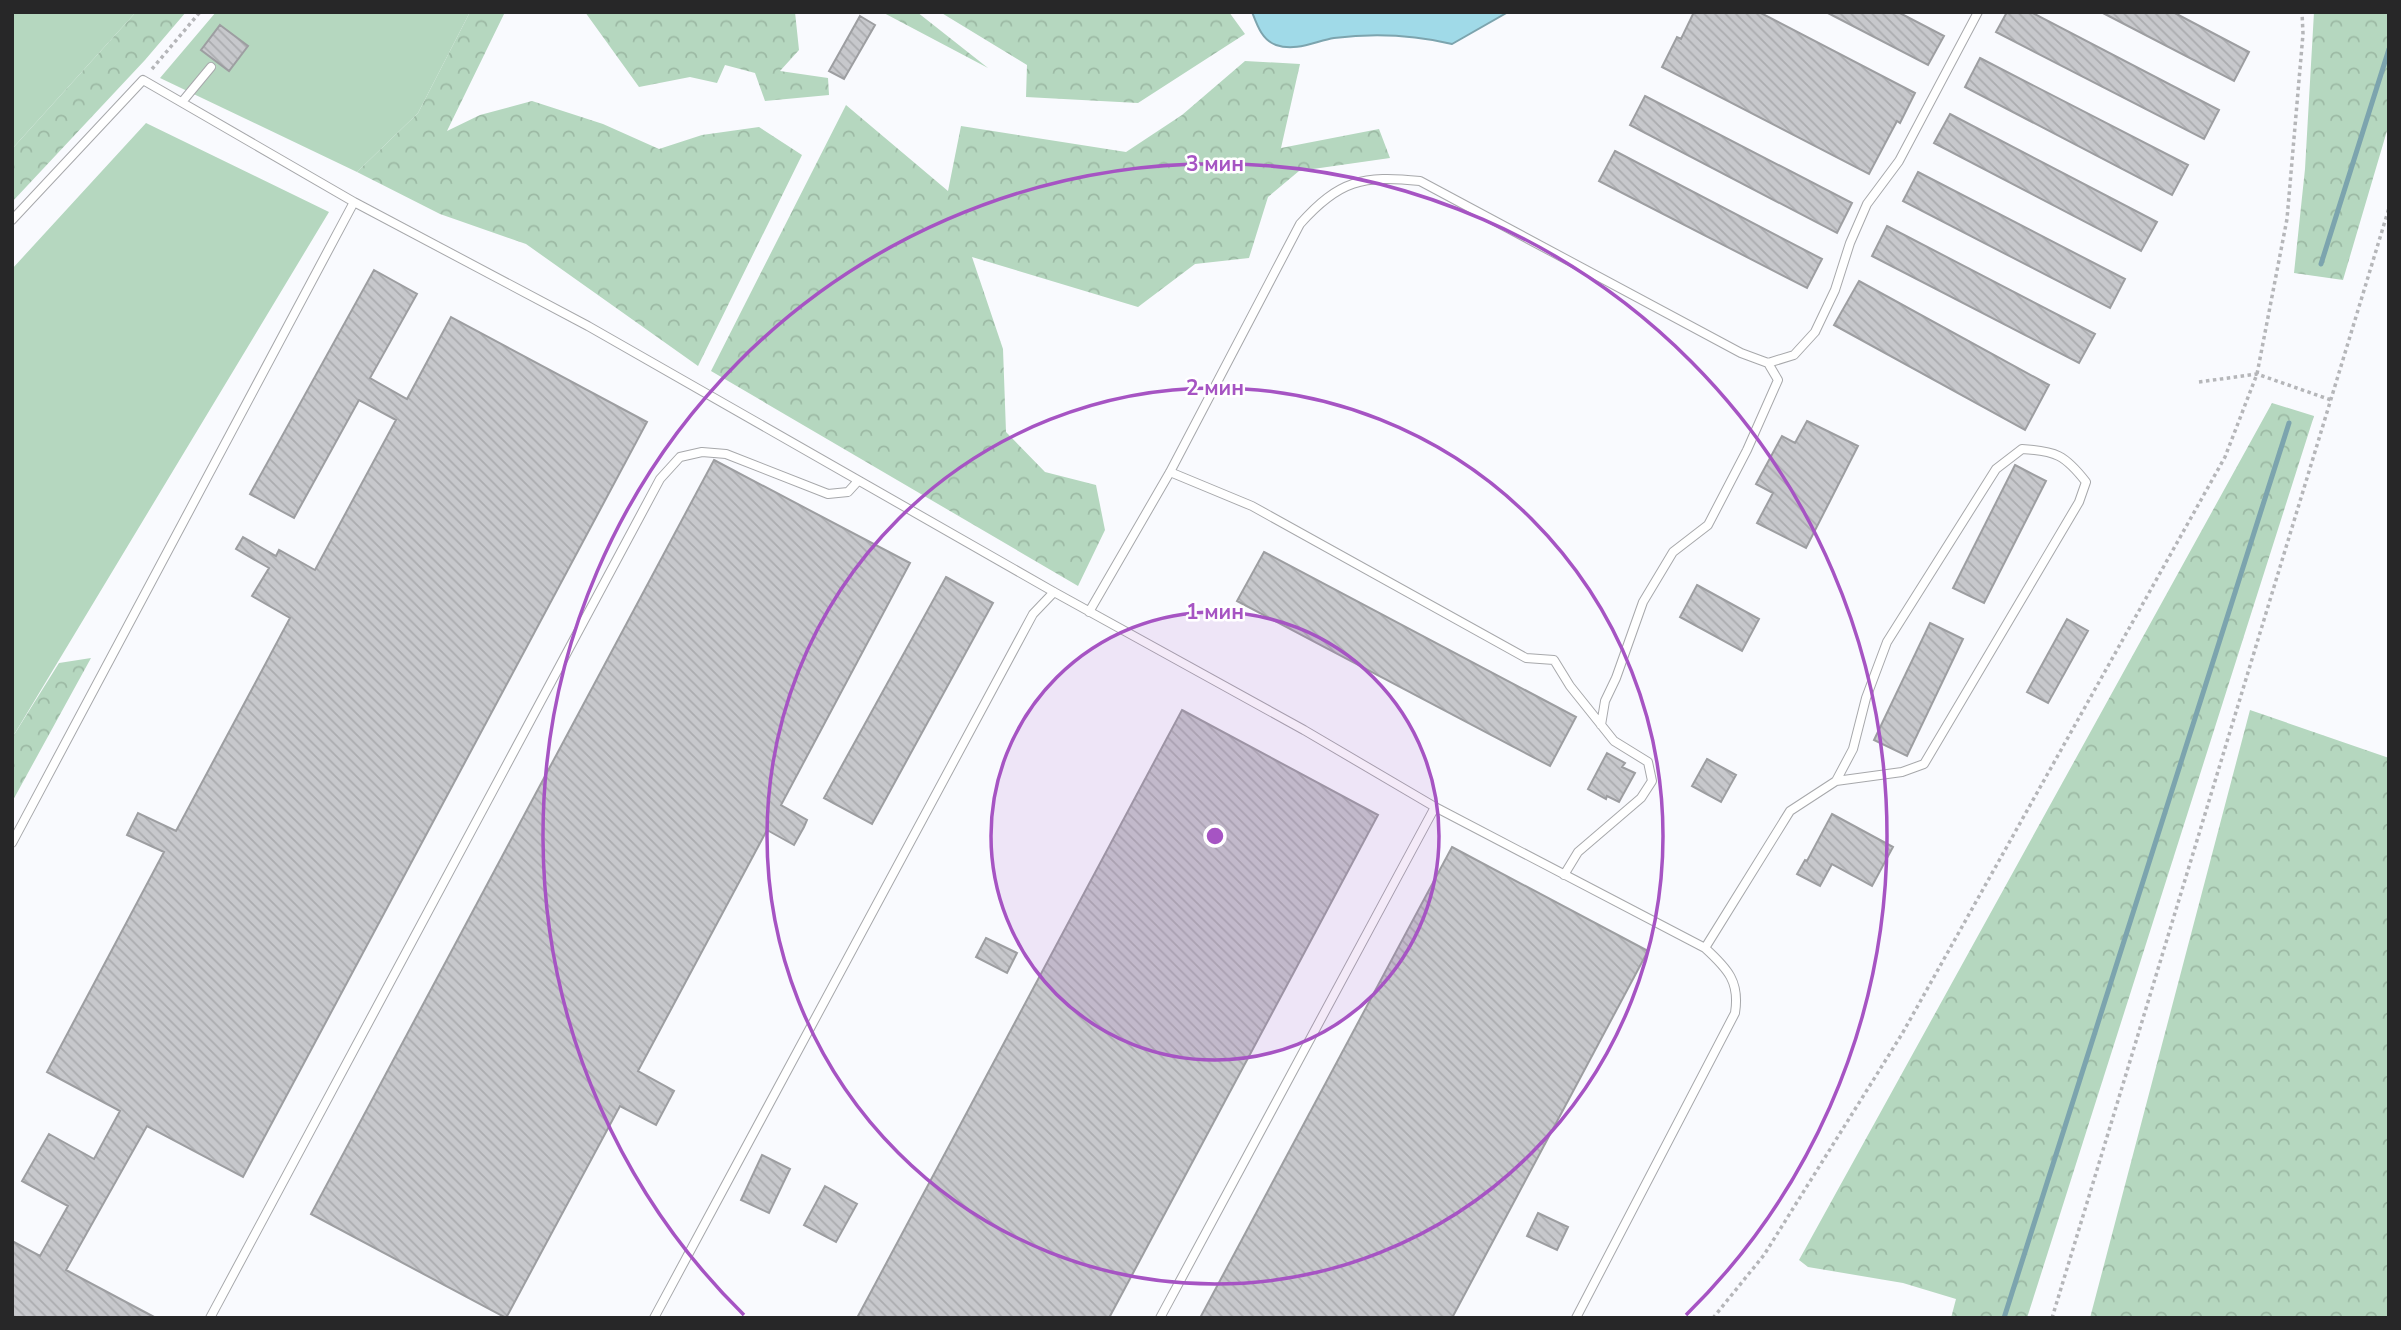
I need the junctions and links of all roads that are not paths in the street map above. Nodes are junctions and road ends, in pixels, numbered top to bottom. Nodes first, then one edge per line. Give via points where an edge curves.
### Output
1 (1978, 12) edge
2 (211, 66) dead end
3 (182, 102) junction
4 (354, 202) junction
5 (12, 220) edge
6 (1768, 363) junction
7 (1170, 472) junction
8 (859, 481) junction
9 (1054, 592) junction
10 (1089, 612) junction
11 (1601, 725) junction
12 (1836, 781) junction
13 (1435, 807) junction
14 (12, 843) edge
15 (1564, 875) junction
16 (1706, 948) junction
17 (210, 1318) edge
18 (654, 1318) edge
19 (1160, 1318) edge
20 (1576, 1318) edge

1 - 6 lane via 1899,161 1867,204 1815,332 1794,355
2 - 3 lane
3 - 4 lane
3 - 5 lane via 143,80
4 - 8 lane via 588,326
4 - 14 lane
6 - 7 lane via 1741,353 1420,181 1384,177 1350,184 1321,200 1300,224
6 - 11 lane via 1778,380 1747,450 1708,525 1673,552 1643,602 1605,701
7 - 10 lane
7 - 11 lane via 1252,506 1525,658 1554,660
8 - 9 lane
8 - 17 lane via 848,492 828,494 726,454 702,452 680,457 660,480
9 - 10 lane
9 - 18 lane via 1033,614
10 - 13 lane
11 - 15 lane via 1614,741 1648,762 1652,780 1641,798 1578,852
12 - 12 lane via 1853,749 1887,642 1996,469 2022,449 2046,450 2070,461 2086,482 2079,502 1924,764 1902,772
12 - 16 lane via 1790,811
13 - 15 lane
13 - 19 lane
15 - 16 lane
16 - 20 lane via 1725,966 1738,994 1735,1013

